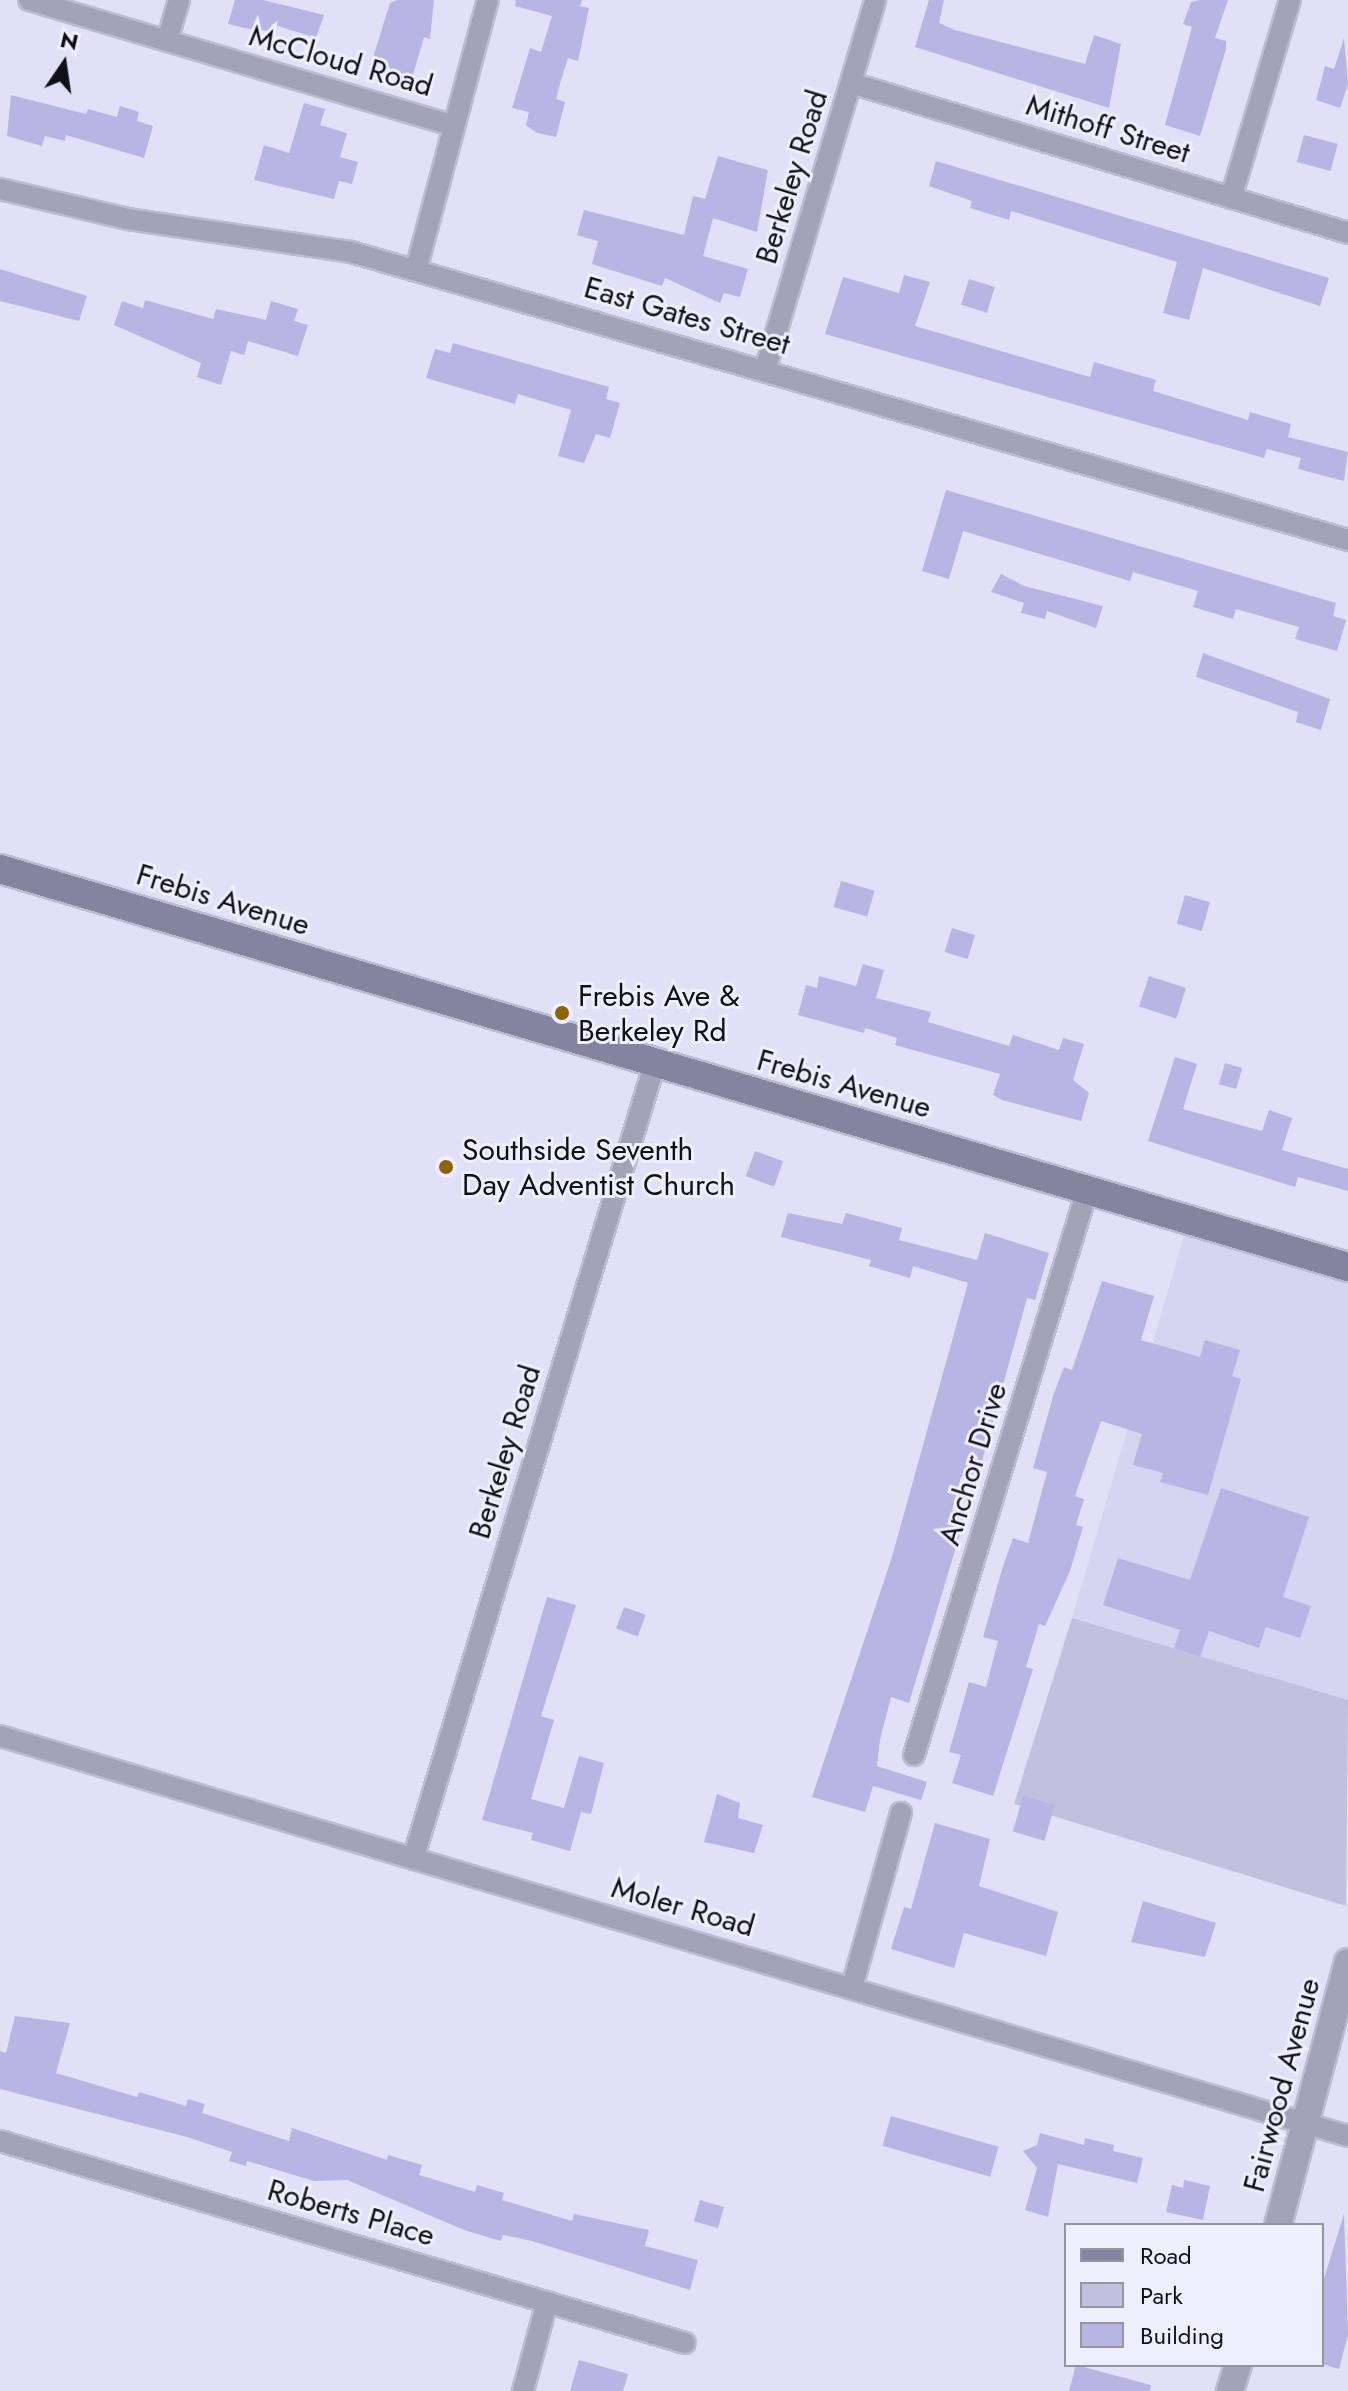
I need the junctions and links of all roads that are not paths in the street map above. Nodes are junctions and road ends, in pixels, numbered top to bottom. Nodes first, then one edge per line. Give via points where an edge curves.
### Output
1 (29, 0) edge
2 (179, 0) edge
3 (488, 0) edge
4 (875, 0) edge
5 (1290, 0) edge
6 (167, 41) junction
7 (851, 83) junction
8 (452, 125) junction
9 (0, 189) edge
10 (1231, 198) junction
11 (1348, 233) edge
12 (416, 270) junction
13 (765, 370) junction
14 (1348, 540) edge
15 (0, 869) edge
16 (655, 1063) junction
17 (1087, 1191) junction
18 (1348, 1267) edge
19 (0, 1736) edge
20 (914, 1755) dead end
21 (901, 1813) dead end
22 (413, 1859) junction
23 (1348, 1962) edge
24 (852, 1987) junction
25 (1306, 2123) junction
26 (1348, 2136) edge
27 (0, 2141) edge
28 (1279, 2223) edge
29 (547, 2302) junction
30 (685, 2343) dead end
31 (1237, 2367) edge
32 (523, 2391) edge
33 (1230, 2391) edge

1 - 6 street, McCloud Road
2 - 6 street
3 - 8 street
4 - 7 street, Berkeley Road
5 - 10 street
6 - 8 street, McCloud Road
7 - 10 street, Mithoff Street
7 - 13 street, Berkeley Road
8 - 12 street
9 - 12 street, East Gates Street
10 - 11 street, Mithoff Street
12 - 13 street, East Gates Street
13 - 14 street, East Gates Street
15 - 16 main road, Frebis Avenue
16 - 17 main road, Frebis Avenue
16 - 22 street, Berkeley Road
17 - 18 main road, Frebis Avenue
17 - 20 street, Anchor Drive
19 - 22 street, Moler Road
21 - 24 street
22 - 24 street, Moler Road
23 - 25 street, Fairwood Avenue
24 - 25 street, Moler Road
25 - 26 street, Moler Road
25 - 28 street, Fairwood Avenue
27 - 29 street, Roberts Place
29 - 30 street, Roberts Place
29 - 32 street
31 - 33 street

